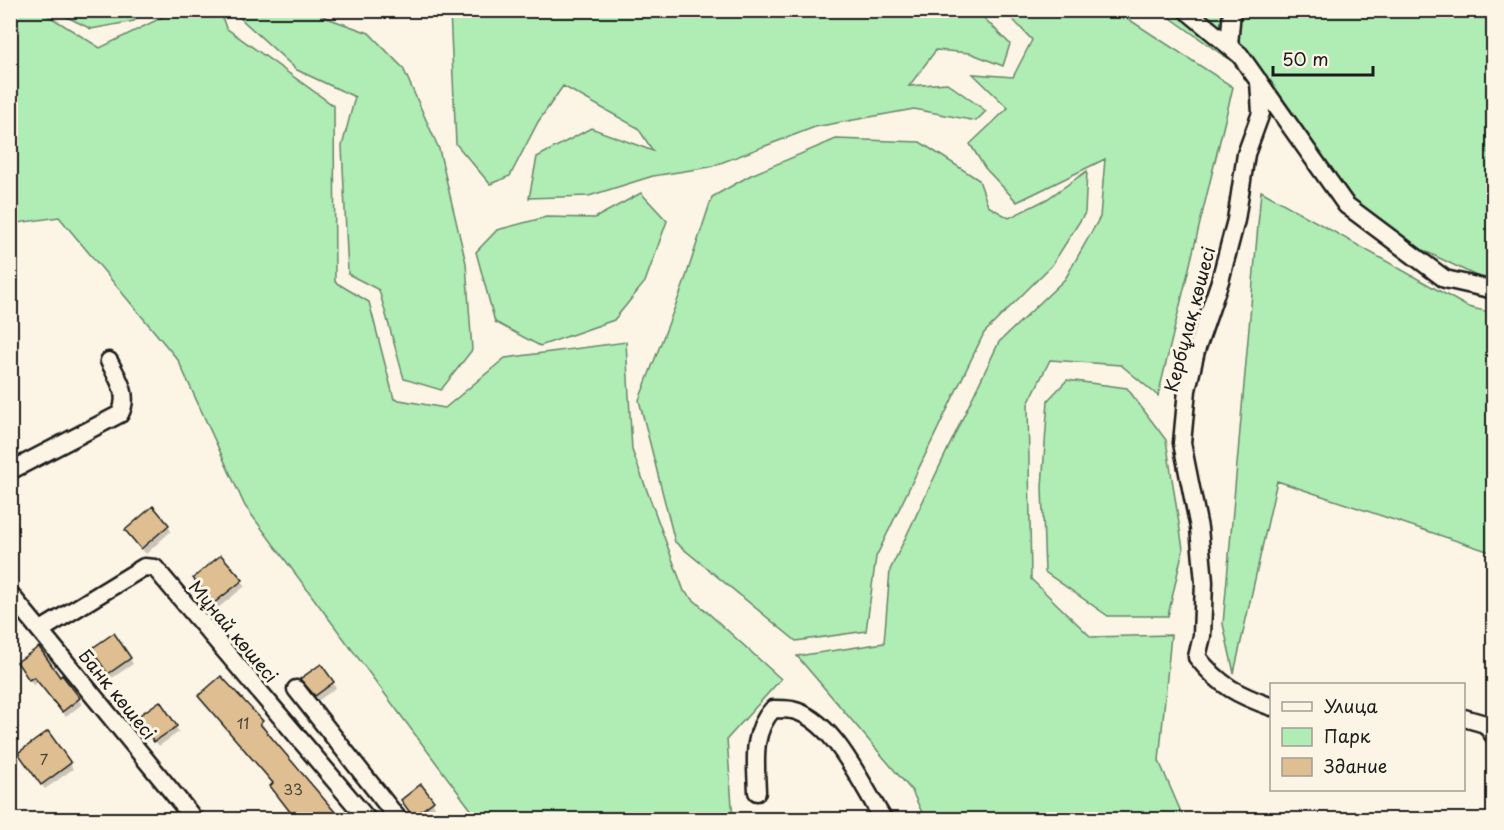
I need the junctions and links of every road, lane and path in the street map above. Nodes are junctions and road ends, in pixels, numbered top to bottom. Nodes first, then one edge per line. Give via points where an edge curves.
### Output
1 (1186, 10) edge
2 (1232, 10) edge
3 (1229, 45) junction
4 (1259, 81) junction
5 (1494, 290) edge
6 (109, 361) dead end
7 (10, 471) edge
8 (10, 594) edge
9 (41, 630) junction
10 (296, 689) dead end
11 (1270, 706) edge
12 (1465, 718) edge
13 (1494, 736) edge
14 (757, 792) dead end
15 (195, 819) edge
16 (368, 819) edge
17 (399, 819) edge
18 (884, 819) edge

1 - 3 street
2 - 3 street
3 - 4 street
4 - 5 street via 1346,205 1445,279
4 - 11 street, Кербұлақ көшесі via 1261,113 1246,154 1236,220 1220,281 1196,351 1187,390 1182,443 1199,528 1204,582 1202,636 1197,657 1209,673 1234,693
6 - 7 street via 125,394 120,414
8 - 9 street, Банк көшесі
9 - 15 street, Банк көшесі
9 - 16 street, Мұнай көшесі via 144,567 155,568
10 - 17 street
12 - 13 street via 1485,724
14 - 18 street via 756,751 761,722 773,709 793,710 818,723 837,745

